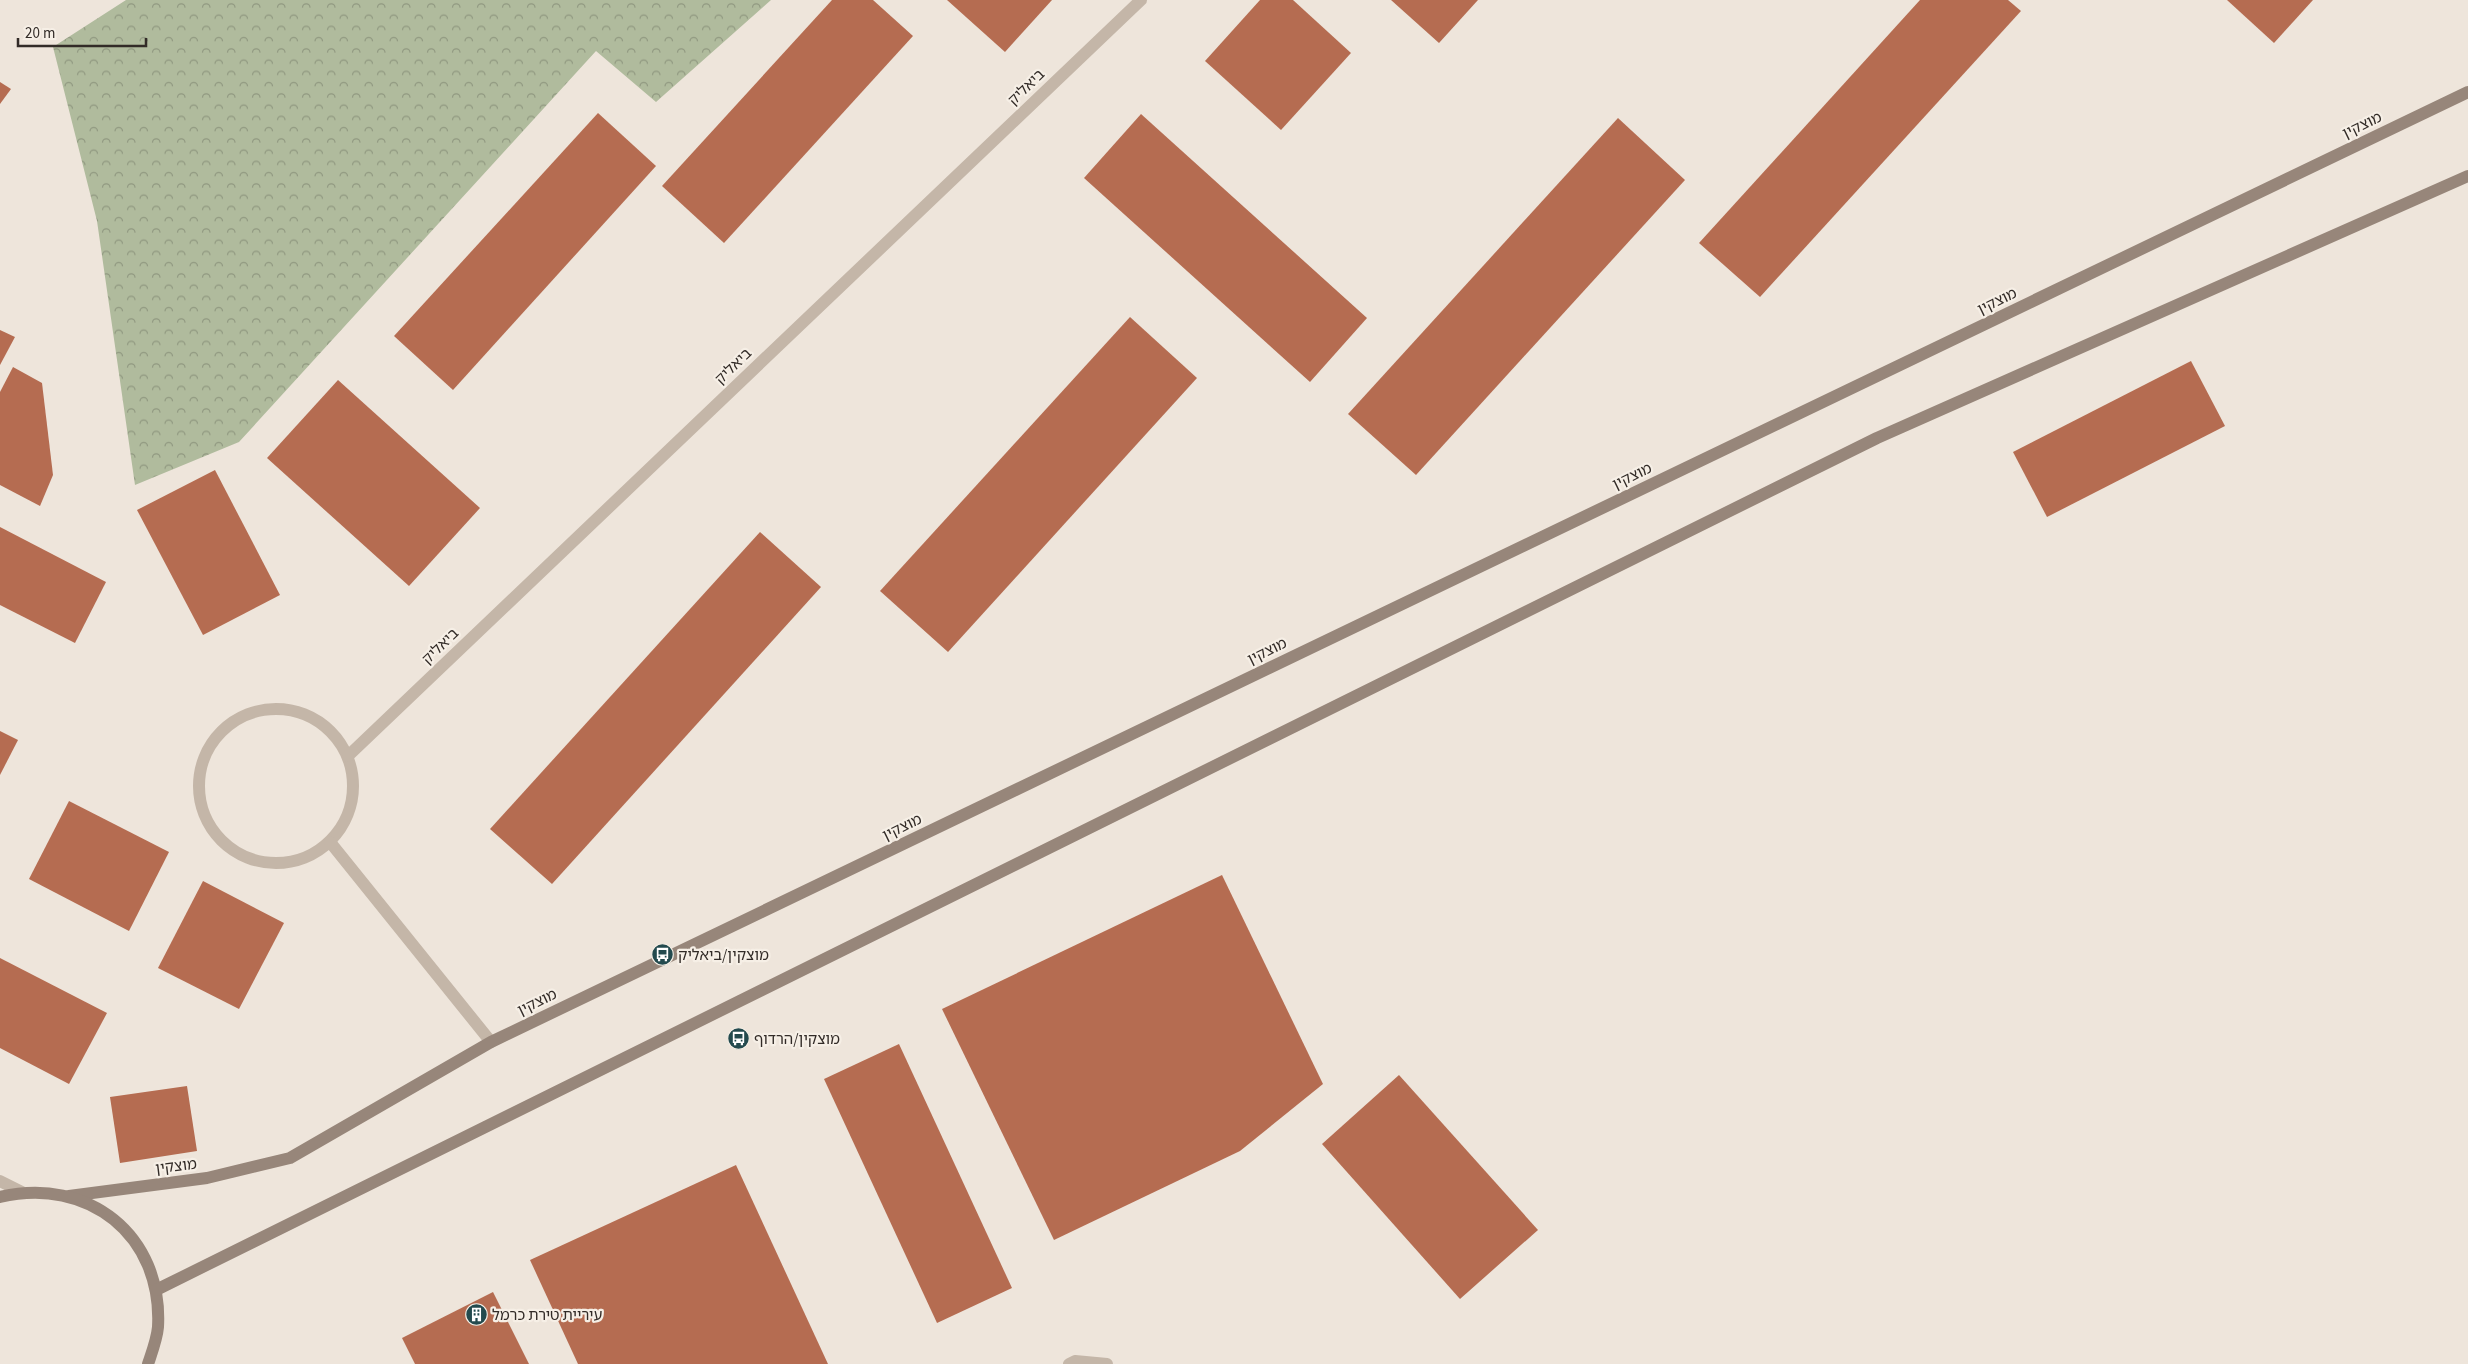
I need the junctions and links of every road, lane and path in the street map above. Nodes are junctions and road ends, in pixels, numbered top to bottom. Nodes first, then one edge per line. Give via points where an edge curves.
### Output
1 (1141, 0) edge
2 (2468, 92) edge
3 (2468, 176) edge
4 (348, 756) junction
5 (330, 842) junction
6 (491, 1042) junction
7 (0, 1181) edge
8 (22, 1192) junction
9 (69, 1196) junction
10 (0, 1197) edge
11 (156, 1290) junction
12 (1072, 1363) edge
13 (148, 1364) edge
14 (1107, 1364) edge

1 - 4 street, ביאליק
2 - 6 street, מוצקין
3 - 11 street via 1877,438
4 - 5 street via 353,778 352,801 344,823
4 - 5 street via 334,734 313,718 288,709 261,710 236,719 216,736 203,758 197,784 201,810 214,833 233,852 257,862 284,864 309,856
5 - 6 street
6 - 9 street, מוצקין via 290,1158 206,1178
7 - 8 street
8 - 9 street via 46,1191
8 - 10 street
9 - 11 street via 100,1209 126,1231 145,1258
11 - 13 street via 158,1328
12 - 14 street

